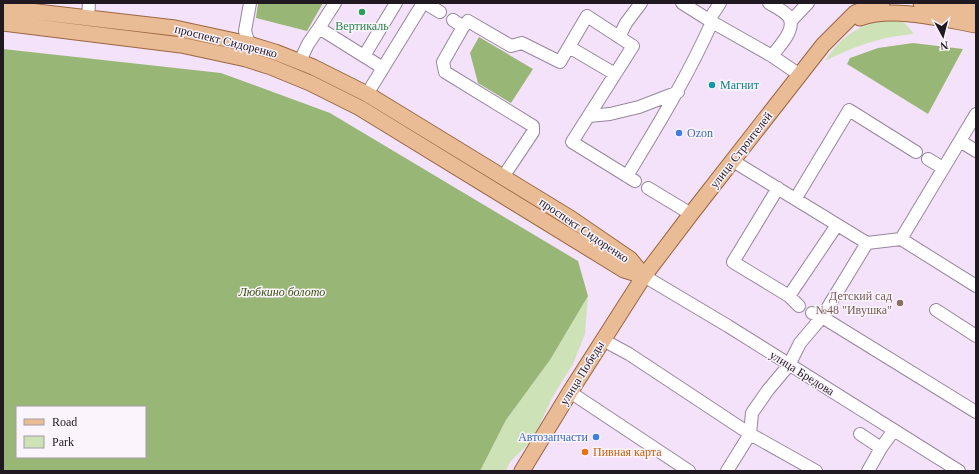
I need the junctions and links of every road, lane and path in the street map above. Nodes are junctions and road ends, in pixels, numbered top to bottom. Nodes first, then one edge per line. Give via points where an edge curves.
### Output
1 (250, 3) edge
2 (335, 3) edge
3 (396, 3) edge
4 (424, 3) edge
5 (640, 3) edge
6 (682, 3) edge
7 (720, 3) edge
8 (770, 3) edge
9 (808, 3) edge
10 (921, 3) edge
11 (885, 6) edge
12 (3, 8) edge
13 (859, 8) edge
14 (88, 10) edge
15 (440, 12) dead end
16 (976, 12) edge
17 (453, 20) dead end
18 (710, 21) junction
19 (791, 21) junction
20 (3, 23) edge
21 (976, 25) edge
22 (463, 27) junction
23 (841, 27) junction
24 (319, 28) junction
25 (619, 37) junction
26 (249, 44) junction
27 (569, 47) junction
28 (364, 56) junction
29 (772, 56) junction
30 (246, 60) junction
31 (300, 61) junction
32 (383, 68) junction
33 (615, 74) junction
34 (800, 75) junction
35 (678, 92) junction
36 (367, 94) junction
37 (976, 114) edge
38 (589, 116) junction
39 (960, 141) junction
40 (976, 151) edge
41 (916, 152) dead end
42 (928, 159) dead end
43 (733, 161) junction
44 (943, 168) junction
45 (503, 177) junction
46 (648, 188) dead end
47 (778, 188) junction
48 (796, 198) junction
49 (691, 214) junction
50 (837, 224) junction
51 (901, 239) junction
52 (868, 243) junction
53 (644, 276) junction
54 (976, 286) edge
55 (789, 296) junction
56 (799, 306) dead end
57 (936, 310) dead end
58 (817, 315) junction
59 (976, 336) edge
60 (603, 340) junction
61 (789, 365) junction
62 (570, 392) junction
63 (974, 408) edge
64 (894, 430) junction
65 (750, 434) junction
66 (860, 434) dead end
67 (881, 448) junction
68 (524, 470) edge
69 (689, 471) edge
70 (727, 471) edge
71 (816, 471) edge
72 (868, 471) edge
73 (959, 471) edge

1 - 26 street via 245,31
2 - 24 street
3 - 28 street
4 - 15 street
4 - 32 street
5 - 25 street
6 - 18 street
7 - 18 street
8 - 19 street
9 - 19 street
10 - 16 main road
11 - 13 main road, улица Строителей
11 - 21 main road, улица Строителей via 904,13
11 - 23 main road, улица Строителей
12 - 14 main road, проспект Сидоренко
13 - 23 main road, улица Строителей
14 - 26 main road, проспект Сидоренко
17 - 22 street
18 - 29 street
18 - 35 street via 701,47
19 - 29 street via 790,30
20 - 30 main road, проспект Сидоренко via 181,45
22 - 27 street via 468,21 511,46 522,43 560,62
22 - 45 street via 443,62 445,72 533,126 533,132
23 - 34 main road, улица Строителей
24 - 28 street
24 - 31 street
25 - 27 street via 587,16
25 - 33 street via 633,46
26 - 30 street
26 - 31 main road, проспект Сидоренко
27 - 33 street
28 - 32 street
29 - 34 street
30 - 53 main road, проспект Сидоренко via 310,83 360,108 624,270
31 - 36 main road, проспект Сидоренко
32 - 36 street
33 - 38 street
34 - 43 main road, улица Строителей
35 - 38 street via 639,108
35 - 38 street via 631,178 572,142
36 - 45 main road, проспект Сидоренко
37 - 39 street
39 - 40 street
39 - 44 street
41 - 48 street via 849,110
42 - 44 street
43 - 47 street
43 - 49 main road, улица Строителей
44 - 51 street
45 - 53 main road, проспект Сидоренко via 630,259
46 - 49 street
47 - 48 street
47 - 55 street via 733,262
48 - 50 street
49 - 53 main road, улица Строителей
50 - 52 street
50 - 55 street
51 - 52 street
51 - 54 street
52 - 58 street
53 - 60 main road, улица Победы
53 - 61 street, улица Бредова
55 - 56 street
57 - 59 street
58 - 61 street
58 - 63 street
60 - 62 main road, улица Победы
60 - 65 street via 629,354
61 - 64 street, улица Бредова
61 - 65 street via 752,414
62 - 68 main road, улица Победы
62 - 69 street
64 - 67 street
64 - 73 street, улица Бредова
65 - 70 street
65 - 71 street
66 - 67 street
67 - 72 street

